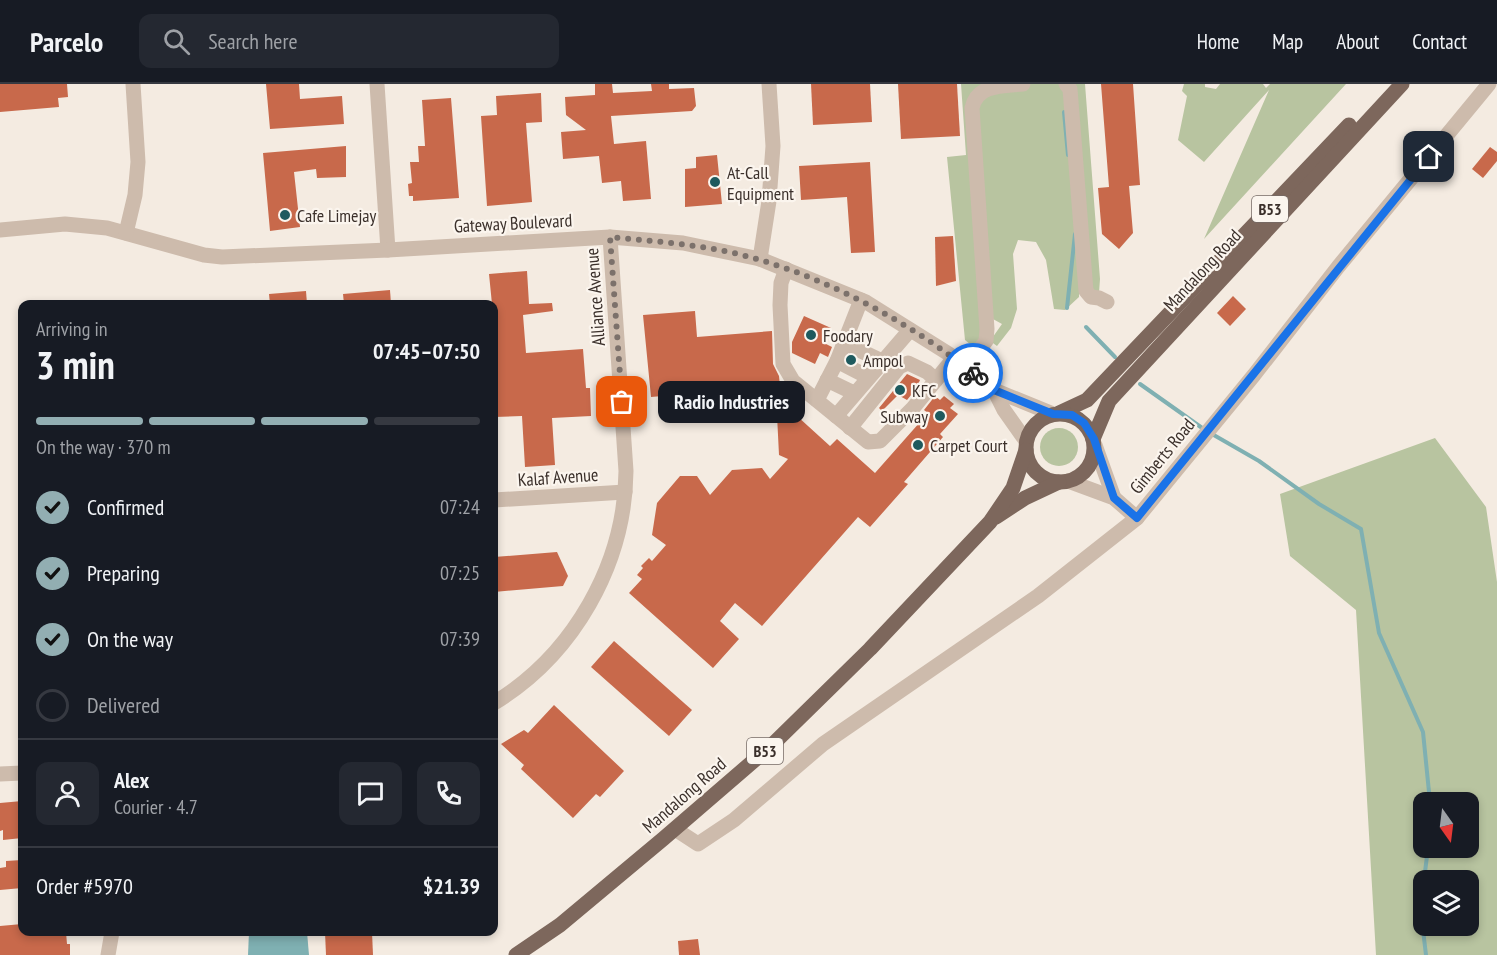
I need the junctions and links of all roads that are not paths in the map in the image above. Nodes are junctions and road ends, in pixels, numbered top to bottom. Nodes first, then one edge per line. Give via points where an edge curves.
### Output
1 (133, 84) edge
2 (377, 84) edge
3 (769, 84) edge
4 (1023, 84) edge
5 (1066, 84) edge
6 (1388, 84) edge
7 (1402, 84) edge
8 (1489, 84) edge
9 (0, 230) edge
10 (126, 233) junction
11 (610, 237) junction
12 (388, 250) junction
13 (759, 260) junction
14 (786, 269) junction
15 (861, 300) junction
16 (1107, 303) dead end
17 (910, 330) junction
18 (844, 343) junction
19 (837, 361) junction
20 (882, 361) junction
21 (960, 362) junction
22 (868, 377) junction
23 (827, 380) junction
24 (936, 380) junction
25 (994, 390) junction
26 (854, 393) junction
27 (817, 400) junction
28 (1056, 414) junction
29 (836, 416) junction
30 (850, 428) junction
31 (1094, 442) junction
32 (1026, 446) junction
33 (1064, 482) junction
34 (625, 492) junction
35 (1114, 498) junction
36 (498, 500) edge
37 (1137, 518) junction
38 (990, 522) junction
39 (498, 701) edge
40 (18, 773) edge
41 (0, 774) edge
42 (675, 829) junction
43 (111, 936) edge
44 (108, 955) edge
45 (516, 955) edge

1 - 10 street via 138,162
2 - 12 street
3 - 13 street via 773,146
4 - 21 street via 983,89 974,98 987,329 986,341
5 - 16 street via 1070,89 1086,291
6 - 28 main road, Mandalong Road / B53 via 1087,400
7 - 31 main road, Mandalong Road / B53 via 1109,400
8 - 37 street, Gimberts Road
9 - 10 street, Gateway Boulevard via 65,224
10 - 12 street, Gateway Boulevard via 222,257
11 - 12 street, Gateway Boulevard
11 - 13 street, Gateway Boulevard via 683,243
11 - 34 street, Alliance Avenue
13 - 14 street, Gateway Boulevard
14 - 15 street, Gateway Boulevard
14 - 27 street via 780,305 783,364 793,381
15 - 17 street, Gateway Boulevard
15 - 18 street
17 - 20 street
17 - 21 street, Gateway Boulevard
18 - 19 street
18 - 20 street
19 - 22 street
19 - 23 street
20 - 22 street
21 - 24 street
21 - 25 street, Gateway Boulevard
22 - 26 street
23 - 26 street
23 - 27 street
24 - 30 street via 880,441 868,442
24 - 30 street via 908,363 899,367
25 - 28 street, Gateway Boulevard
25 - 32 street, Gateway Boulevard
26 - 29 street
27 - 29 street
28 - 31 main road via 1078,418 1089,429
28 - 32 main road, B53 via 1035,424
29 - 30 street
31 - 33 main road, B53 via 1091,463 1084,472
31 - 35 street, Gimberts Road
32 - 33 main road via 1027,459 1035,471
32 - 38 main road, Mandalong Road / B53 via 1013,488
33 - 35 street, Gimberts Road
33 - 38 main road, Mandalong Road / B53 via 1025,498
34 - 36 street, Kalaf Avenue
34 - 39 street, Alliance Avenue via 621,524 607,567 582,619 547,661
35 - 37 street
37 - 42 street, Gimberts Road via 1038,597 823,744 734,820 698,844
38 - 42 main road, Mandalong Road / B53 via 772,745
40 - 41 street
42 - 45 main road, Mandalong Road / B53 via 560,925
43 - 44 street

